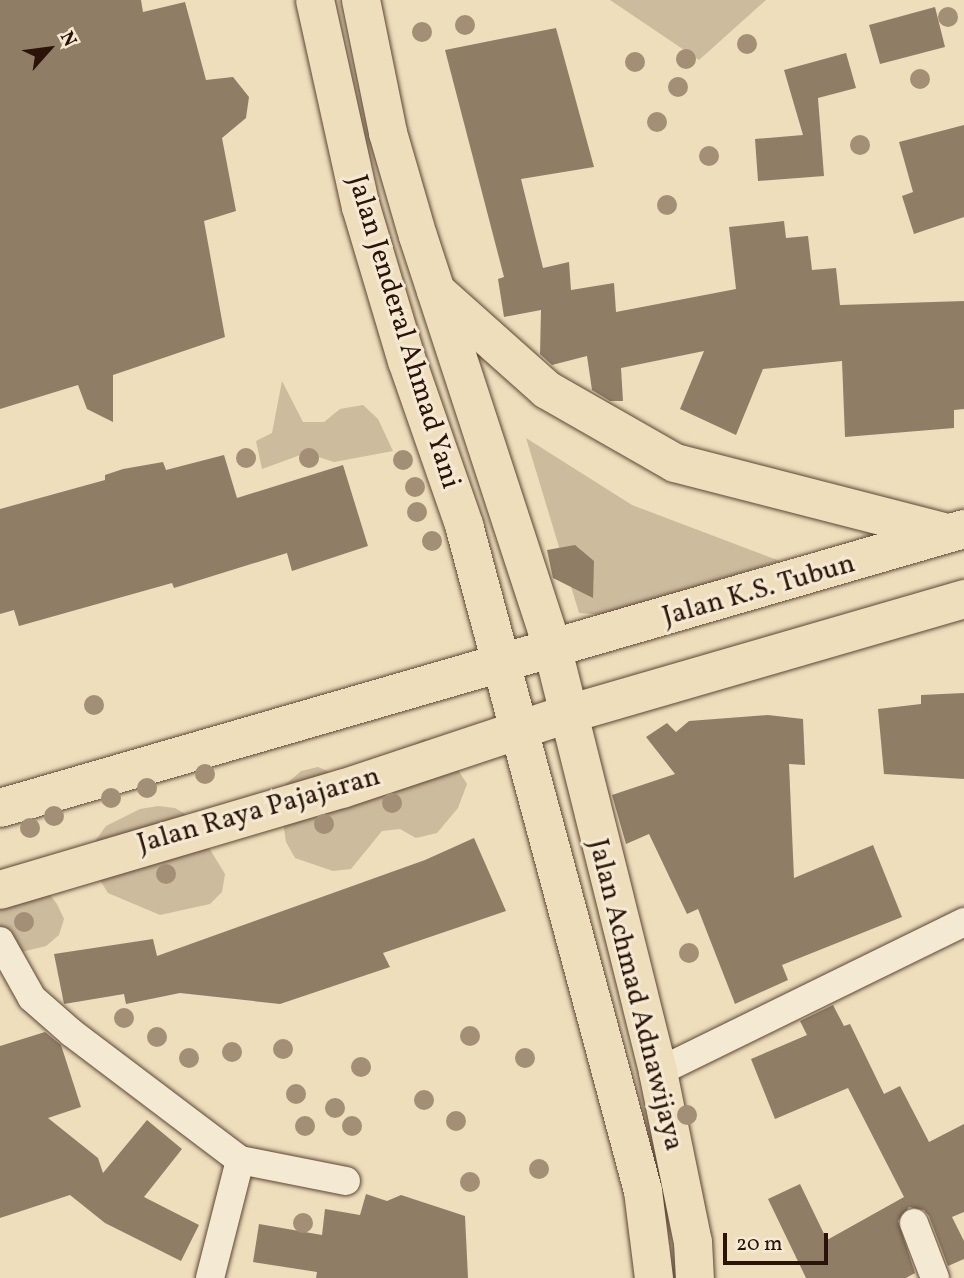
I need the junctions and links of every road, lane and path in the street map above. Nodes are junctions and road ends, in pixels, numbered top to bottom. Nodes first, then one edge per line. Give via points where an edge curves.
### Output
1 (315, 0) edge
2 (361, 0) edge
3 (434, 289) junction
4 (954, 531) edge
5 (964, 599) edge
6 (552, 646) junction
7 (501, 661) junction
8 (565, 715) junction
9 (517, 732) junction
10 (0, 808) edge
11 (0, 890) edge
12 (964, 922) edge
13 (0, 942) edge
14 (658, 1072) junction
15 (240, 1160) junction
16 (346, 1181) dead end
17 (914, 1223) dead end
18 (210, 1278) edge
19 (654, 1278) edge
20 (695, 1278) edge
21 (935, 1278) edge

1 - 7 main road, Jalan Jenderal Ahmad Yani via 361,207 407,361 464,525
2 - 3 main road, Jalan Jenderal Ahmad Yani via 388,134
3 - 4 main road via 547,390 675,463
3 - 6 main road, Jalan Jenderal Ahmad Yani
4 - 6 main road, Jalan K.S. Tubun via 836,569
5 - 8 main road
6 - 7 main road, Jalan K.S. Tubun
6 - 8 main road, Jalan Jenderal Ahmad Yani
7 - 9 main road, Jalan Jenderal Ahmad Yani
7 - 10 main road
8 - 9 main road, Jalan Raya Pajajaran
8 - 14 main road, Jalan Achmad Adnawijaya
9 - 11 main road, Jalan Raya Pajajaran
9 - 19 main road, Jalan Achmad Adnawijaya via 643,1191
12 - 14 street
13 - 15 street via 32,998
14 - 20 main road, Jalan Achmad Adnawijaya via 693,1242
15 - 16 street
15 - 18 street
17 - 21 street

